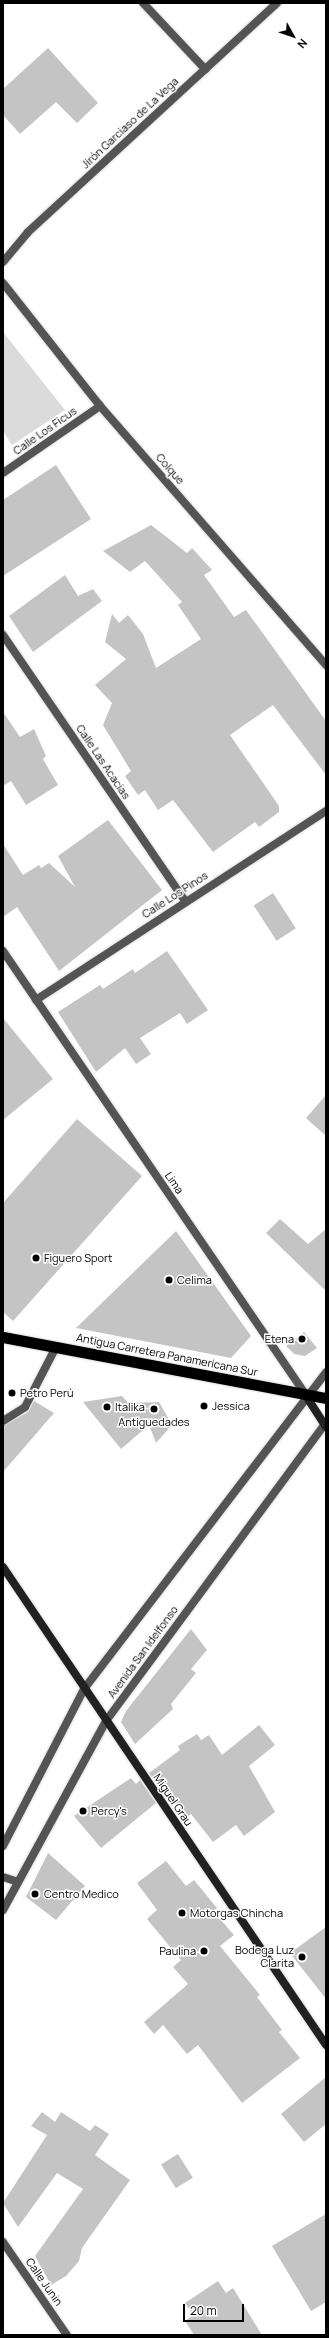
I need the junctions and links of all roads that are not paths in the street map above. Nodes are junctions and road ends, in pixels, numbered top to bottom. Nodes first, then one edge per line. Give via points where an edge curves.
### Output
1 (143, 3) edge
2 (277, 3) edge
3 (205, 69) junction
4 (3, 262) edge
5 (3, 283) edge
6 (100, 406) junction
7 (3, 474) edge
8 (3, 635) edge
9 (326, 665) edge
10 (326, 811) edge
11 (185, 901) junction
12 (3, 951) edge
13 (36, 1000) junction
14 (3, 1337) edge
15 (56, 1347) junction
16 (326, 1372) edge
17 (306, 1396) junction
18 (326, 1398) edge
19 (3, 1421) edge
20 (325, 1425) edge
21 (3, 1567) edge
22 (84, 1689) junction
23 (106, 1721) junction
24 (3, 1846) edge
25 (3, 1877) edge
26 (18, 1882) junction
27 (3, 1910) edge
28 (326, 2045) edge
29 (3, 2242) edge
30 (67, 2335) edge

1 - 3 street
2 - 3 street, Jirón Garciaso de La Vega
3 - 4 street, Jirón Garciaso de La Vega via 28,232
5 - 6 street, Colque
6 - 7 street, Calle Los Ficus
6 - 9 street, Colque
8 - 11 street, Calle Las Acacias
10 - 11 street, Calle Los Pinos
11 - 13 street, Calle Los Pinos
12 - 13 street, Lima
13 - 17 street, Lima
14 - 15 highway, Antigua Carretera Panamericana Sur
15 - 17 highway, Antigua Carretera Panamericana Sur
15 - 19 street via 25,1407
16 - 17 street
17 - 18 highway, Antigua Carretera Panamericana Sur
17 - 20 main road, Lima
17 - 22 street
20 - 23 street, Avenida San Idelfonso
21 - 22 main road, Miguel Grau
22 - 23 main road, Miguel Grau
22 - 24 street
23 - 26 street, Avenida San Idelfonso
23 - 28 main road, Miguel Grau
25 - 26 street
26 - 27 street, Avenida San Idelfonso
29 - 30 street, Calle Junin

